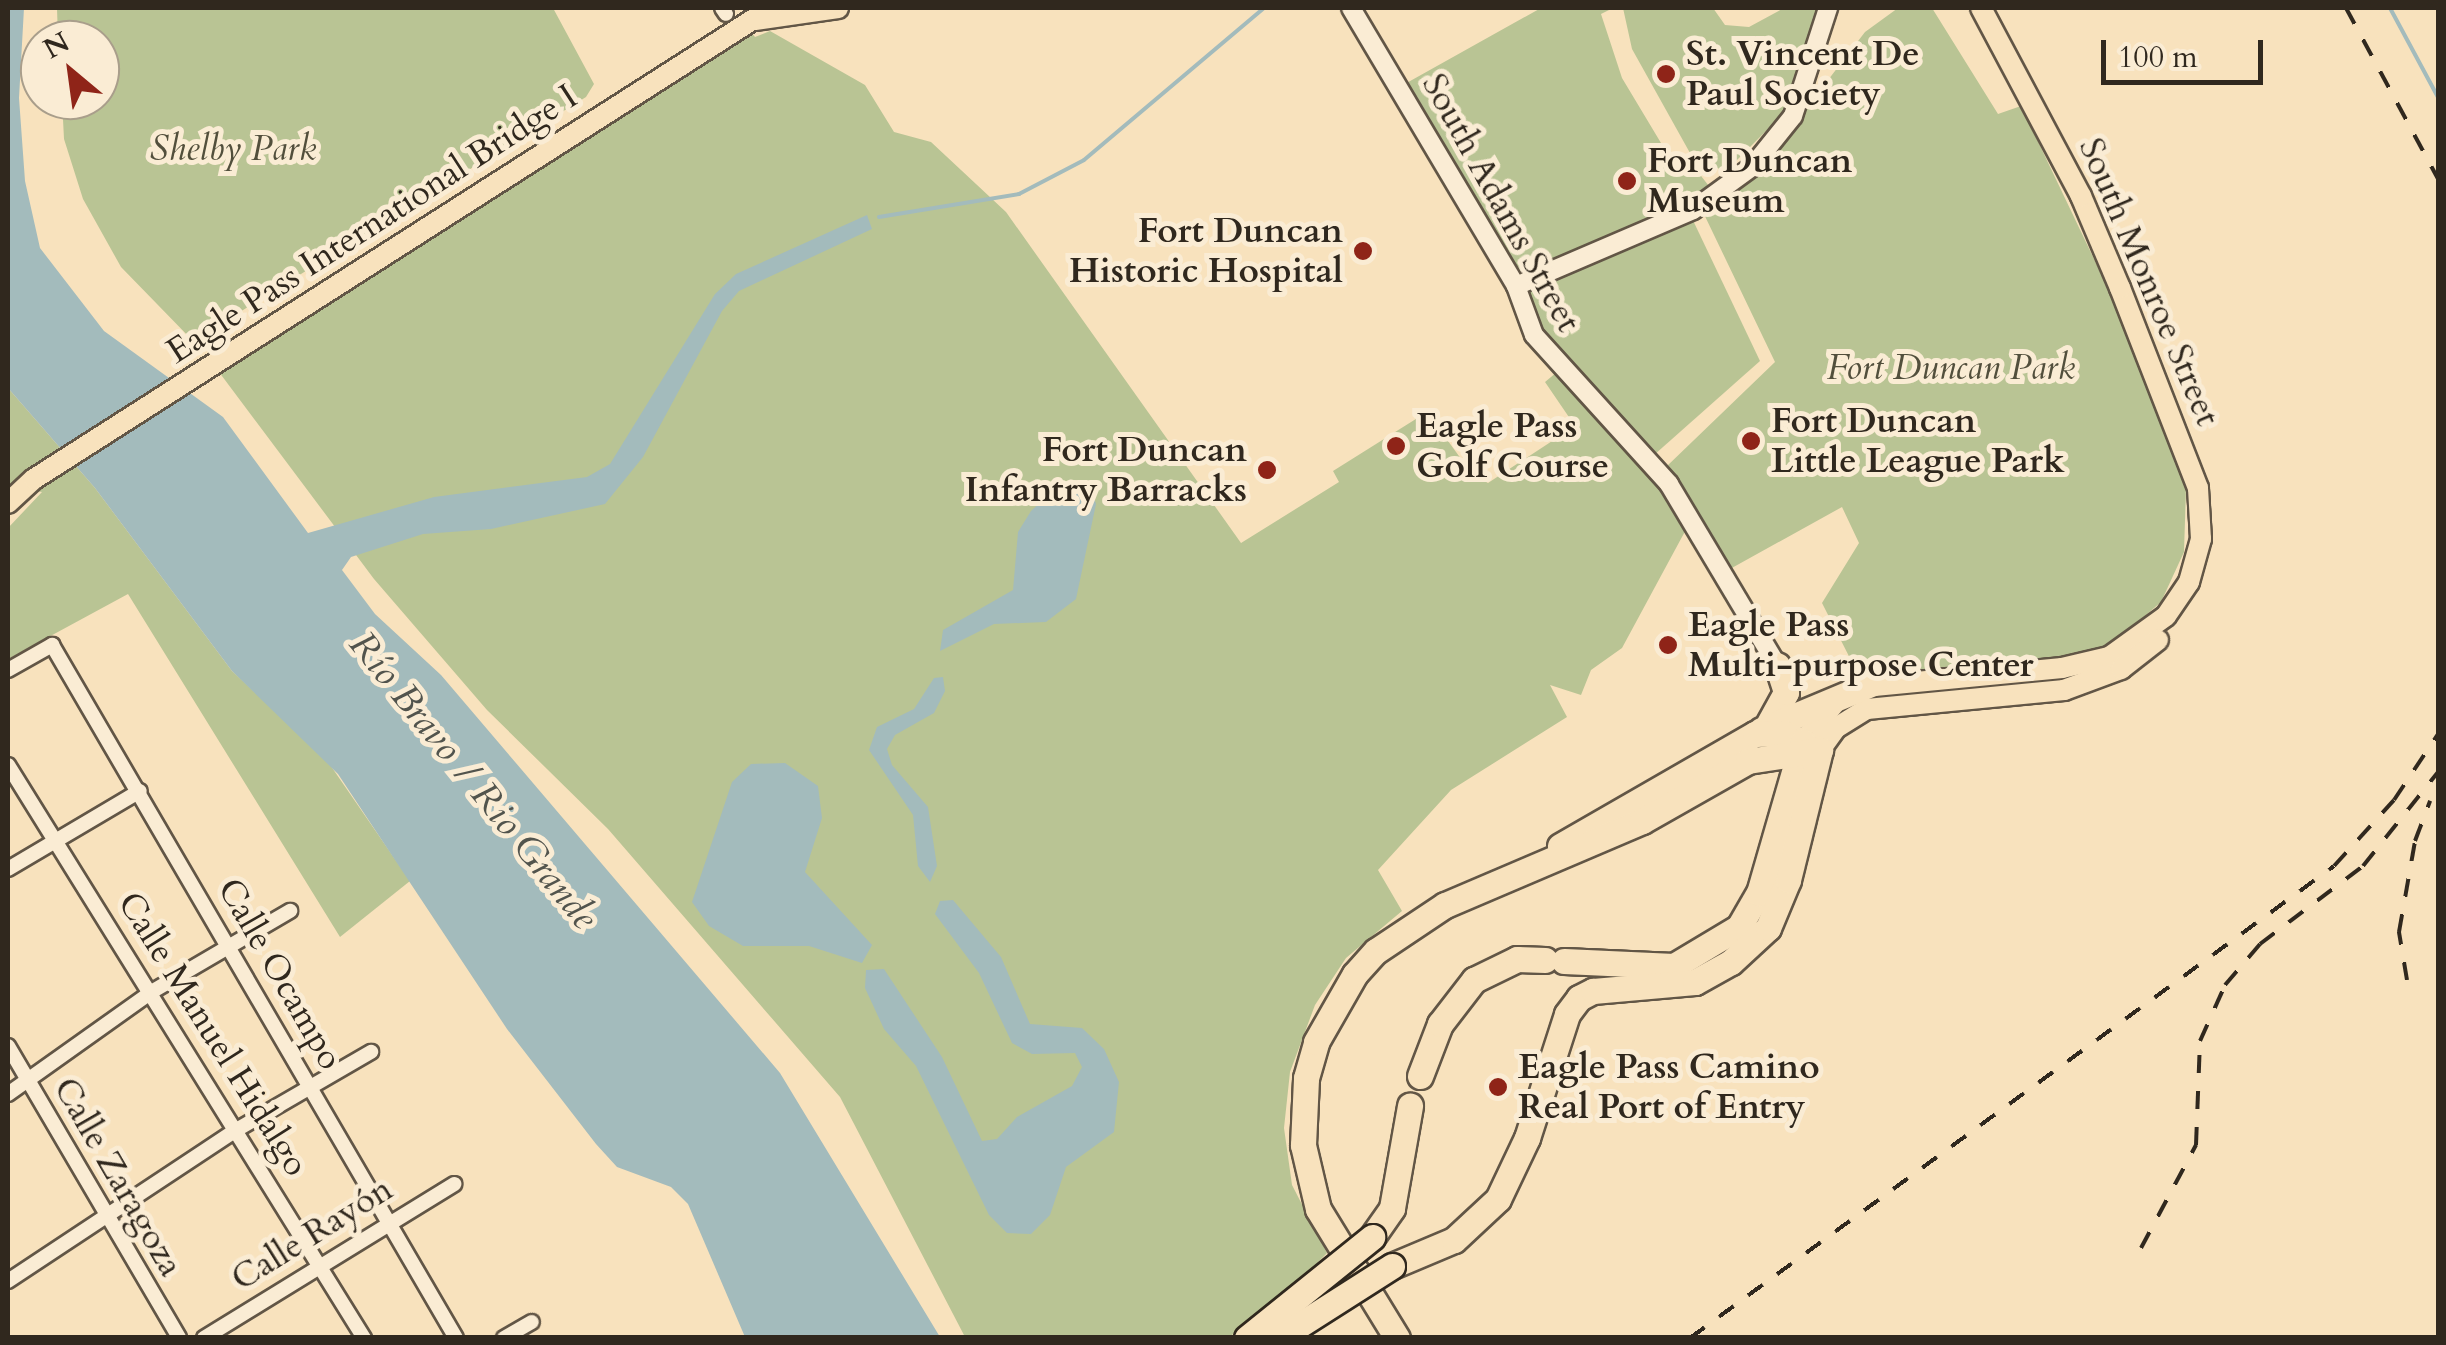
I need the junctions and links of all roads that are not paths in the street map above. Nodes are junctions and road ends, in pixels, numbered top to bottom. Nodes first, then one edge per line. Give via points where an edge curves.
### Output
1 (771, 8) edge
2 (838, 8) edge
3 (1351, 8) edge
4 (1828, 8) edge
5 (1981, 8) edge
6 (747, 23) junction
7 (1516, 286) junction
8 (34, 479) junction
9 (8, 484) edge
10 (8, 503) edge
11 (2181, 594) junction
12 (1777, 665) junction
13 (8, 670) edge
14 (1876, 682) junction
15 (1837, 694) junction
16 (1755, 733) junction
17 (1806, 748) junction
18 (8, 765) edge
19 (1730, 770) junction
20 (140, 790) junction
21 (1782, 806) junction
22 (54, 840) junction
23 (1549, 856) junction
24 (8, 868) edge
25 (290, 910) dead end
26 (229, 946) junction
27 (1691, 972) junction
28 (153, 992) junction
29 (8, 1046) edge
30 (371, 1052) dead end
31 (1420, 1076) dead end
32 (27, 1081) junction
33 (310, 1087) junction
34 (8, 1094) edge
35 (1410, 1106) dead end
36 (238, 1129) junction
37 (454, 1184) dead end
38 (103, 1216) junction
39 (388, 1219) junction
40 (318, 1262) junction
41 (8, 1281) edge
42 (532, 1322) dead end
43 (178, 1338) edge
44 (204, 1338) edge
45 (364, 1338) edge
46 (456, 1338) edge
47 (504, 1338) edge
48 (1247, 1338) edge
49 (1279, 1338) edge
50 (1398, 1338) edge

1 - 6 main road, Eagle Pass International Bridge I
2 - 6 main road
3 - 7 street, South Adams Street
4 - 7 street via 1793,116 1752,167 1693,210
5 - 11 main road, South Monroe Street via 2081,196 2198,488 2201,539
6 - 8 main road, Eagle Pass International Bridge I
7 - 12 street, South Adams Street via 1548,355 1669,484
8 - 9 main road
8 - 10 main road
11 - 14 main road via 2154,628 2094,662
11 - 17 main road via 2156,642 2102,677 2040,694 1882,704
12 - 15 highway via 1806,691
12 - 16 highway via 1784,702
13 - 20 street, Calle Ocampo via 49,644
14 - 15 highway
14 - 17 main road via 1837,701
15 - 16 highway
16 - 17 highway via 1776,732
16 - 23 highway via 1600,818
17 - 19 highway
17 - 21 highway
17 - 27 highway via 1779,909 1752,946
18 - 22 street, Calle Manuel Hidalgo
19 - 21 highway via 1766,774
19 - 23 highway via 1642,822
20 - 22 street
20 - 26 street, Calle Ocampo
21 - 27 highway via 1751,911
22 - 24 street
22 - 28 street, Calle Manuel Hidalgo
23 - 50 highway via 1446,905 1376,950 1334,1005 1316,1042 1302,1114 1309,1178 1333,1239
25 - 26 street
26 - 28 street
26 - 33 street, Calle Ocampo
27 - 31 highway via 1518,959 1474,980 1440,1024
27 - 49 highway, bridge via 1579,998 1566,1014 1527,1138 1498,1199 1454,1240 1392,1266
28 - 32 street
28 - 36 street, Calle Manuel Hidalgo
29 - 32 street, Calle Zaragoza
30 - 33 street
32 - 34 street
32 - 38 street, Calle Zaragoza
33 - 36 street
33 - 39 street, Calle Ocampo
35 - 48 highway, bridge via 1392,1208 1372,1237
36 - 38 street
36 - 40 street, Calle Manuel Hidalgo
37 - 39 street, Calle Rayón
38 - 41 street
38 - 43 street, Calle Zaragoza
39 - 40 street, Calle Rayón
39 - 46 street, Calle Ocampo
40 - 44 street, Calle Rayón
40 - 45 street, Calle Manuel Hidalgo
42 - 47 street

